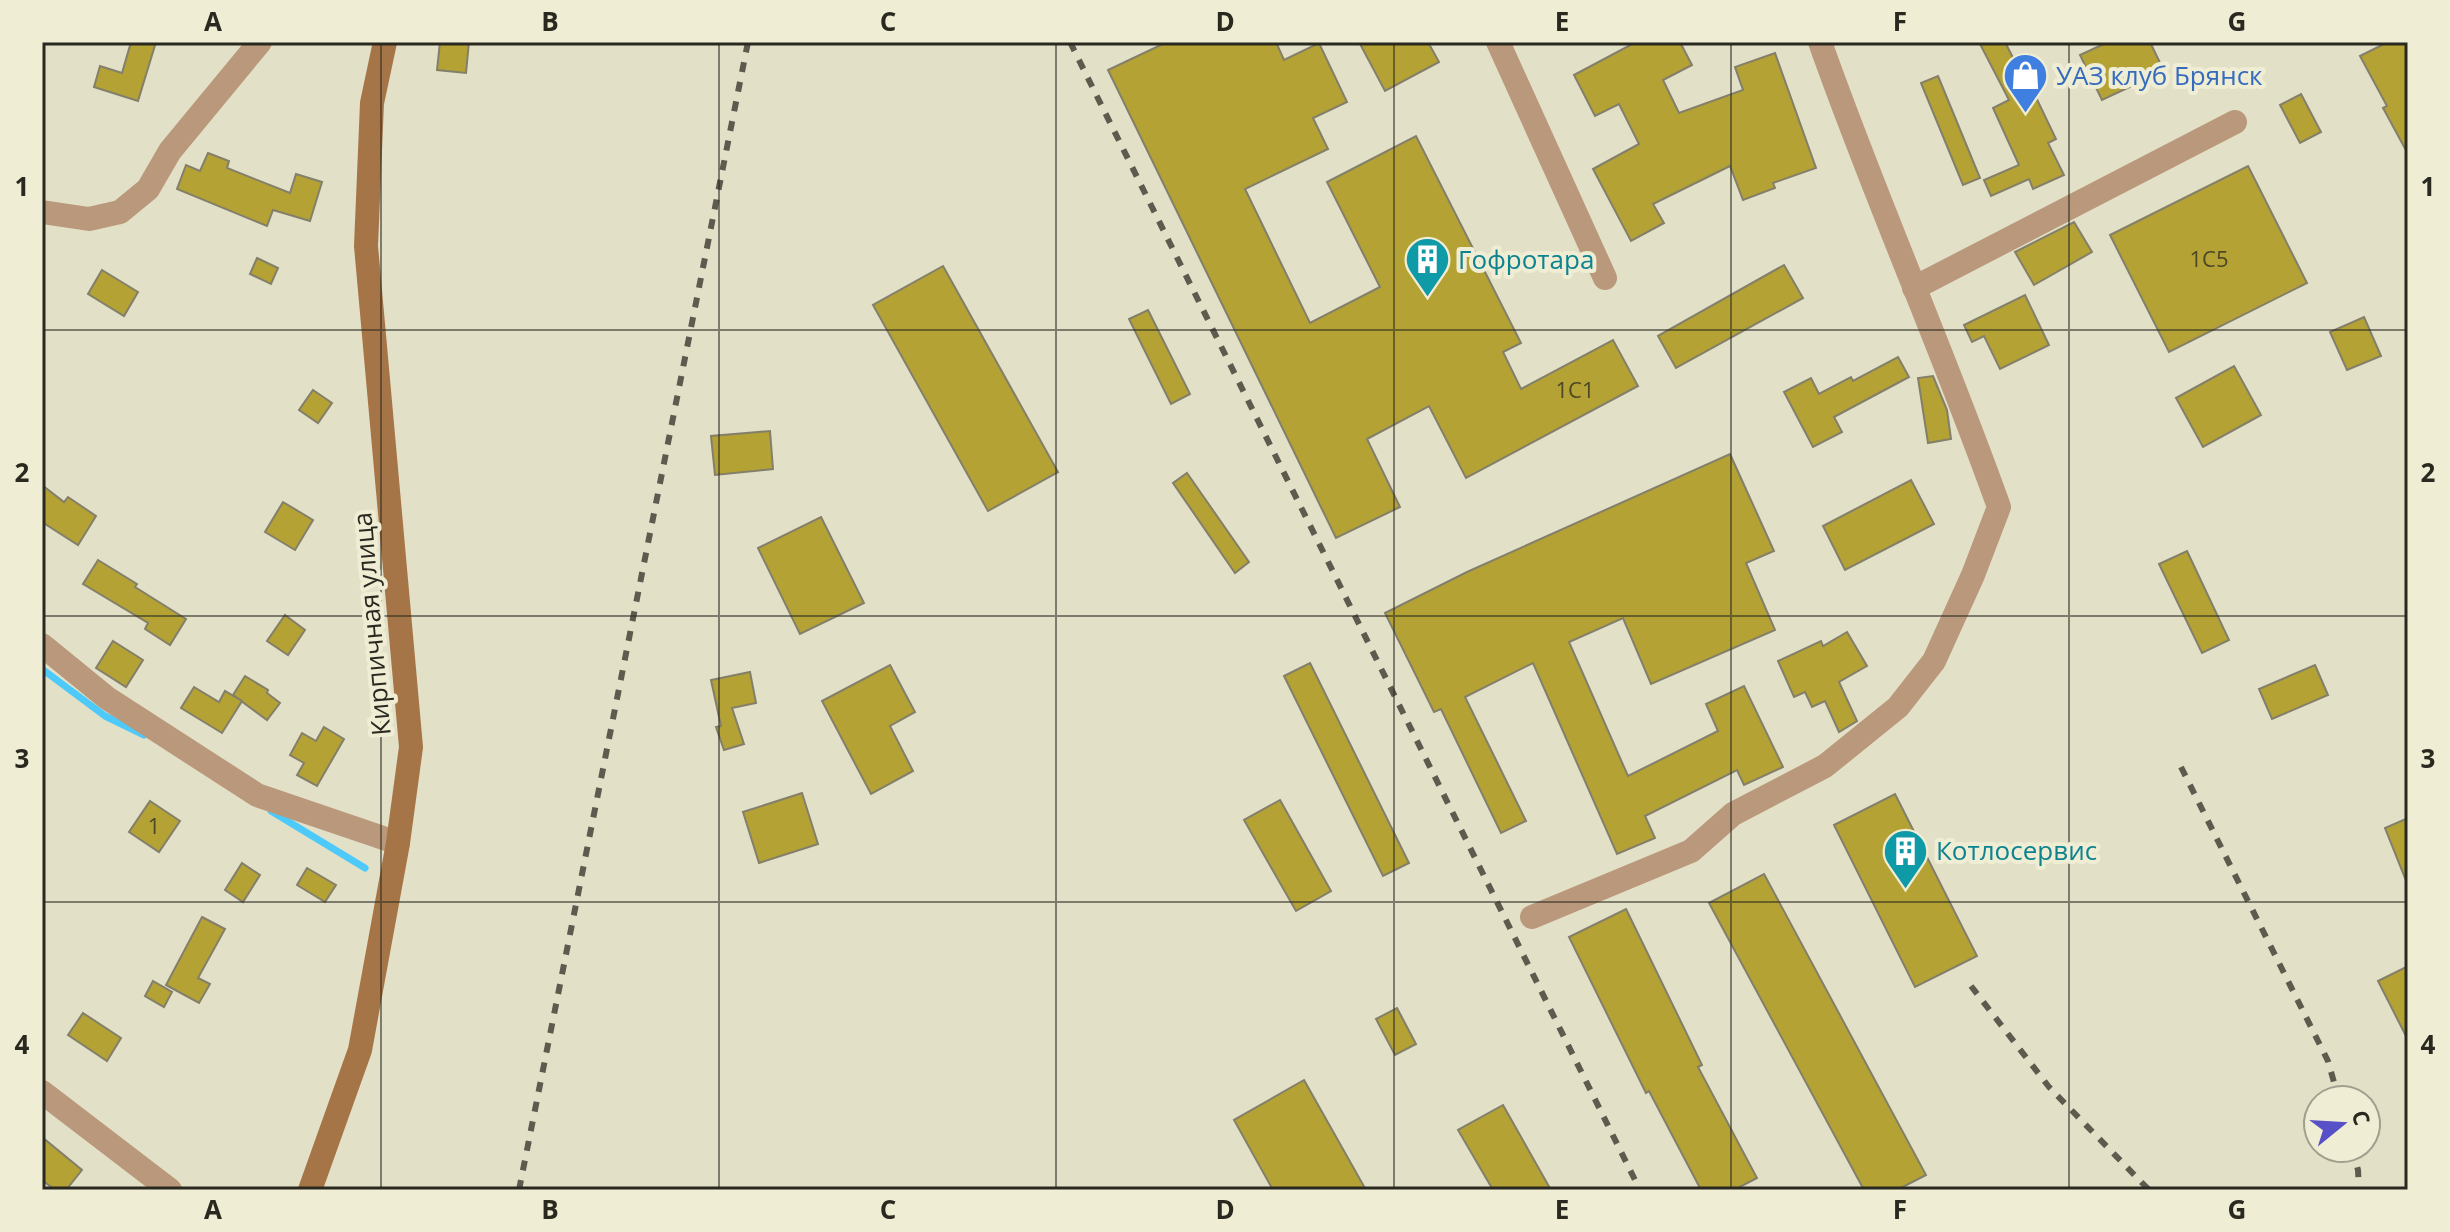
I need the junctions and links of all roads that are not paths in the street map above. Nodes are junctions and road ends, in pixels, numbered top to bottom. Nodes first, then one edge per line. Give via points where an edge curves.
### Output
1 (260, 42) edge
2 (385, 42) edge
3 (1498, 42) edge
4 (1820, 42) edge
5 (2235, 122) dead end
6 (42, 212) edge
7 (1605, 278) dead end
8 (1914, 288) junction
9 (42, 645) edge
10 (398, 843) junction
11 (1532, 917) dead end
12 (42, 1092) edge
13 (170, 1190) edge
14 (310, 1190) edge

1 - 6 street via 170,151 148,189 120,212 89,219
2 - 10 street, Кирпичная улица via 372,103 366,246 411,747
3 - 7 street
4 - 8 street
5 - 8 street
8 - 11 street via 1999,507 1934,661 1898,707 1825,766 1733,814 1691,851
9 - 10 street via 107,698 257,795
10 - 14 street, Кирпичная улица via 360,1050
12 - 13 street

